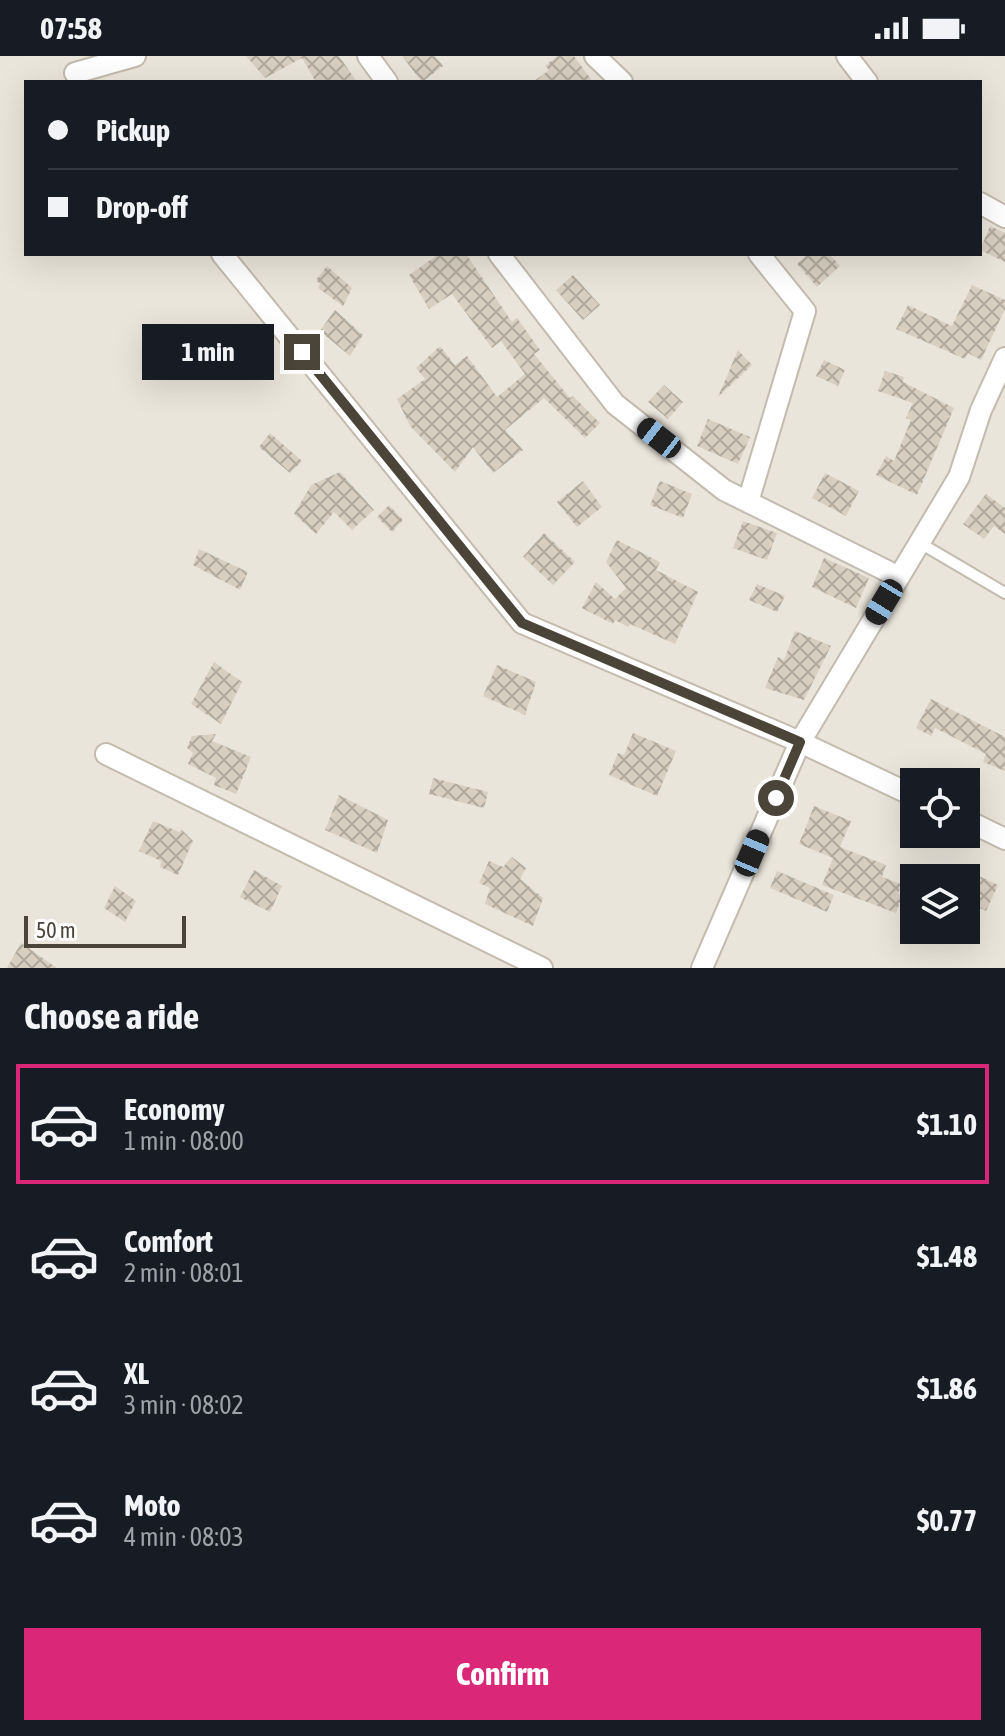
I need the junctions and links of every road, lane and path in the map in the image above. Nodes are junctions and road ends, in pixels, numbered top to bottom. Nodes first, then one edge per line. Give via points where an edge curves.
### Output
1 (63, 56) edge
2 (135, 56) edge
3 (368, 56) edge
4 (595, 56) edge
5 (847, 56) edge
6 (78, 78) edge
7 (386, 80) edge
8 (620, 80) edge
9 (865, 80) edge
10 (982, 204) edge
11 (1005, 217) edge
12 (224, 256) edge
13 (501, 256) edge
14 (761, 256) edge
15 (1005, 358) edge
16 (1001, 381) edge
17 (748, 502) junction
18 (920, 543) junction
19 (899, 577) junction
20 (1005, 593) edge
21 (800, 742) junction
22 (106, 754) dead end
23 (900, 789) edge
24 (980, 827) edge
25 (1005, 839) edge
26 (542, 968) edge
27 (702, 968) edge

1 - 6 street
2 - 6 street
3 - 7 street
4 - 8 street
5 - 9 street
10 - 11 street
12 - 21 street via 522,623
13 - 17 street via 615,404 724,490
14 - 17 street via 805,311
15 - 16 street
16 - 18 street via 959,477
17 - 19 street
18 - 19 street
18 - 20 lane
19 - 21 street
21 - 23 street
21 - 27 street
22 - 26 street
24 - 25 street

